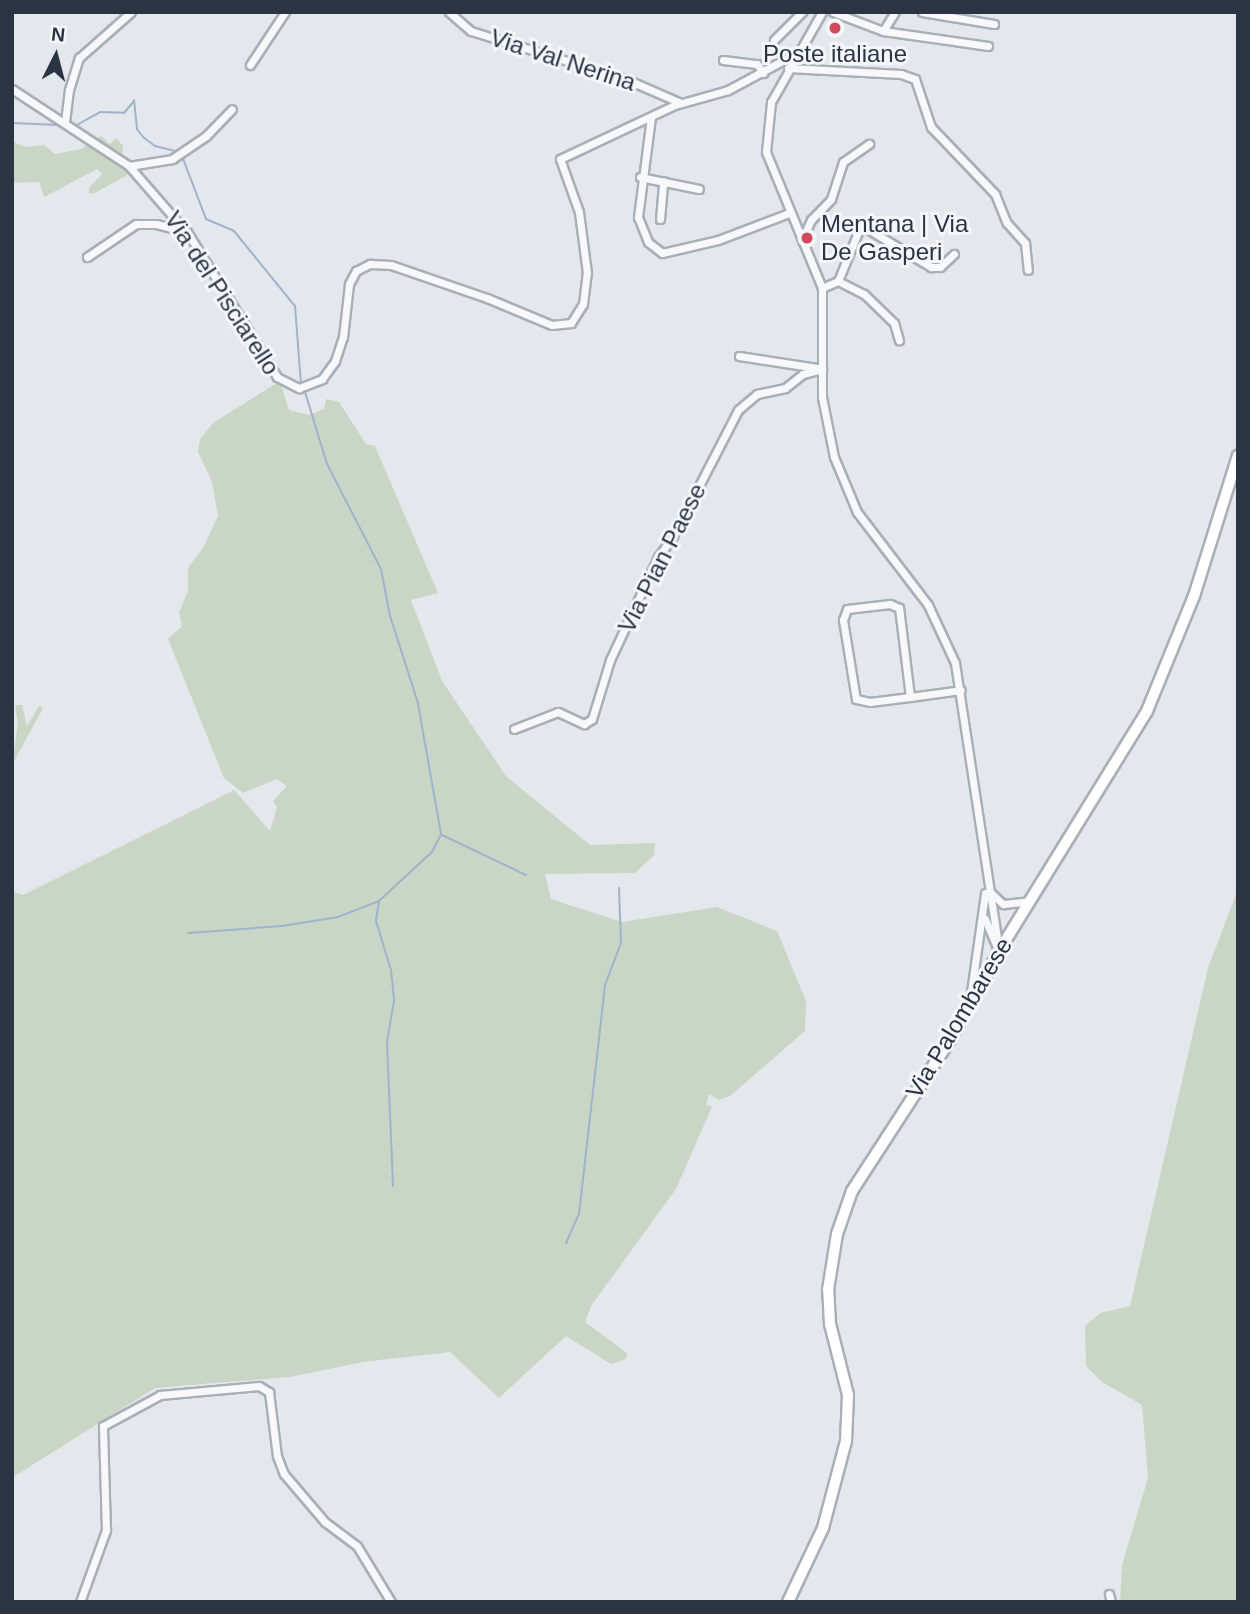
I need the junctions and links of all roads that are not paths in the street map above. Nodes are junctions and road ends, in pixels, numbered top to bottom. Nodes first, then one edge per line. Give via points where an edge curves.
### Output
1 (131, 12) edge
2 (285, 12) edge
3 (449, 12) edge
4 (802, 12) edge
5 (822, 12) edge
6 (833, 12) edge
7 (895, 12) edge
8 (922, 12) edge
9 (994, 24) dead end
10 (883, 31) junction
11 (774, 40) dead end
12 (988, 46) dead end
13 (795, 54) junction
14 (723, 60) dead end
15 (250, 65) dead end
16 (788, 68) junction
17 (763, 74) junction
18 (12, 89) edge
19 (681, 103) junction
20 (232, 109) dead end
21 (651, 117) junction
22 (65, 122) junction
23 (869, 144) dead end
24 (129, 166) junction
25 (640, 177) junction
26 (663, 181) junction
27 (699, 189) dead end
28 (789, 212) junction
29 (660, 219) dead end
30 (187, 232) junction
31 (802, 241) junction
32 (954, 254) dead end
33 (87, 257) dead end
34 (1028, 270) dead end
35 (838, 281) junction
36 (822, 288) junction
37 (900, 340) dead end
38 (739, 356) dead end
39 (821, 369) junction
40 (1238, 456) edge
41 (961, 690) junction
42 (910, 697) junction
43 (514, 729) dead end
44 (986, 886) junction
45 (1030, 901) junction
46 (984, 908) junction
47 (999, 950) junction
48 (969, 1006) junction
49 (80, 1602) edge
50 (391, 1602) edge
51 (789, 1602) edge

1 - 22 street via 79,58
2 - 15 street
3 - 19 street, Via Val Nerina via 475,33 643,86
4 - 11 street
5 - 13 street
6 - 10 street
7 - 10 street
8 - 9 street
10 - 12 street
13 - 16 street
13 - 17 street, Via del Pisciarello
14 - 17 street via 757,64
16 - 28 street via 770,106 765,140 770,168
16 - 34 street via 898,74 915,79 931,127 994,193 1007,223 1024,242
17 - 19 street, Via del Pisciarello via 715,95
18 - 22 street, Via del Pisciarello
19 - 21 street, Via del Pisciarello
20 - 24 street via 206,136 172,159
21 - 25 street
21 - 30 street, Via del Pisciarello via 559,161 579,208 587,272 583,304 571,323 552,325 394,266 370,264 356,271 349,284 343,337 335,361 322,379 304,387 287,386
22 - 24 street, Via del Pisciarello
23 - 31 street via 844,162 831,199 811,220
24 - 30 street, Via del Pisciarello
25 - 26 street
25 - 28 street via 639,225 649,243 665,254 722,239
26 - 27 street
26 - 29 street
28 - 31 street
30 - 33 street via 156,223 136,224
31 - 36 street
32 - 35 street via 940,267 931,267 861,225
35 - 36 street
35 - 37 street via 870,299 894,323
36 - 39 street
38 - 39 street
39 - 41 street via 826,426 845,484 865,524 931,610 951,652
39 - 43 street, Via Pian Paese via 803,374 785,388 757,394 738,410 658,557 610,660 590,721 582,723 558,712
40 - 45 main road, Via Palombarese via 1194,596 1154,697
41 - 42 street
41 - 44 street
42 - 42 street via 865,702 854,697 843,620 848,610 888,604 899,608
44 - 45 street via 1003,904
44 - 46 street
44 - 47 street
45 - 47 main road, Via Palombarese
46 - 47 street via 989,934
46 - 48 street
47 - 48 main road, Via Palombarese
48 - 51 main road, Via Palombarese via 864,1167 838,1229 828,1313 848,1391 848,1434 821,1532
49 - 50 street via 106,1530 103,1426 165,1394 259,1386 269,1392 276,1451 284,1474 325,1522 357,1546

